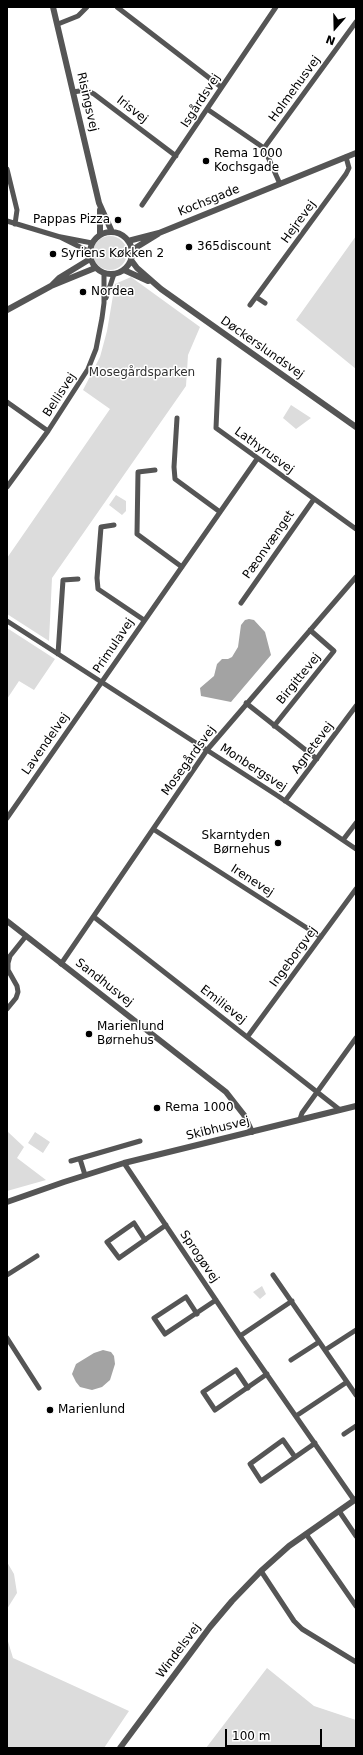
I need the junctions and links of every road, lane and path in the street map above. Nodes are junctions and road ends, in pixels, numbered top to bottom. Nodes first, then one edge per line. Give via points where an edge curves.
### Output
1 (53, 7) edge
2 (87, 7) edge
3 (117, 7) edge
4 (276, 7) edge
5 (356, 22) edge
6 (58, 24) junction
7 (354, 28) edge
8 (221, 87) junction
9 (73, 92) junction
10 (207, 109) junction
11 (264, 148) junction
12 (356, 153) edge
13 (176, 156) junction
14 (346, 157) junction
15 (7, 169) edge
16 (280, 184) junction
17 (99, 202) junction
18 (142, 205) dead end
19 (7, 222) edge
20 (15, 224) junction
21 (112, 232) junction
22 (160, 234) junction
23 (100, 235) junction
24 (60, 237) junction
25 (128, 241) junction
26 (92, 243) junction
27 (132, 250) junction
28 (90, 255) junction
29 (131, 260) junction
30 (95, 268) junction
31 (124, 270) junction
32 (104, 273) junction
33 (114, 274) junction
34 (51, 286) junction
35 (156, 286) junction
36 (256, 297) junction
37 (104, 303) junction
38 (265, 303) dead end
39 (250, 305) dead end
40 (7, 310) edge
41 (219, 360) dead end
42 (7, 402) edge
43 (177, 418) dead end
44 (356, 427) edge
45 (48, 430) junction
46 (257, 459) junction
47 (155, 470) dead end
48 (7, 487) edge
49 (314, 499) junction
50 (220, 512) junction
51 (114, 525) dead end
52 (356, 529) edge
53 (182, 567) junction
54 (356, 576) edge
55 (78, 579) dead end
56 (350, 583) junction
57 (356, 587) edge
58 (241, 603) dead end
59 (144, 620) junction
60 (7, 621) edge
61 (310, 630) junction
62 (58, 654) junction
63 (102, 683) junction
64 (246, 703) junction
65 (356, 706) edge
66 (274, 726) junction
67 (207, 750) junction
68 (317, 759) junction
69 (285, 801) junction
70 (7, 818) edge
71 (356, 823) edge
72 (153, 829) junction
73 (343, 840) junction
74 (356, 849) edge
75 (356, 889) edge
76 (94, 917) junction
77 (7, 921) edge
78 (26, 936) junction
79 (321, 938) junction
80 (61, 964) junction
81 (7, 1009) edge
82 (248, 1036) junction
83 (356, 1038) edge
84 (317, 1090) junction
85 (356, 1106) edge
86 (340, 1110) junction
87 (300, 1119) junction
88 (252, 1132) junction
89 (140, 1141) dead end
90 (80, 1159) junction
91 (71, 1161) dead end
92 (124, 1163) junction
93 (85, 1175) junction
94 (7, 1202) edge
95 (166, 1225) junction
96 (145, 1240) junction
97 (37, 1256) dead end
98 (7, 1275) edge
99 (273, 1275) dead end
100 (216, 1300) junction
101 (292, 1301) junction
102 (196, 1314) junction
103 (356, 1330) edge
104 (240, 1336) junction
105 (7, 1338) edge
106 (319, 1342) junction
107 (325, 1350) junction
108 (290, 1360) dead end
109 (267, 1374) junction
110 (347, 1382) junction
111 (39, 1388) dead end
112 (248, 1388) junction
113 (356, 1395) edge
114 (296, 1416) junction
115 (356, 1426) edge
116 (344, 1434) dead end
117 (315, 1443) junction
118 (295, 1457) junction
119 (355, 1500) edge
120 (339, 1511) junction
121 (306, 1534) junction
122 (356, 1536) edge
123 (261, 1571) junction
124 (356, 1606) edge
125 (356, 1662) edge
126 (120, 1748) edge

1 - 6 street, Risingsvej
2 - 6 street via 78,16
3 - 8 street
4 - 8 street, Isgårdsvej
5 - 7 street, Holmehusvej
6 - 9 street, Risingsvej
7 - 11 street, Holmehusvej
8 - 10 street, Isgårdsvej
9 - 13 street, Irisvej via 86,90 94,94
9 - 17 street, Risingsvej
10 - 11 street
10 - 13 street, Isgårdsvej
11 - 16 street
12 - 14 street, Kochsgade
13 - 18 street, Isgårdsvej
14 - 16 street, Kochsgade
14 - 36 street, Hejrevej via 349,168 346,174
15 - 20 street via 16,210
16 - 22 street, Kochsgade
17 - 21 street, Risingsvej
17 - 23 street, Risingsvej
19 - 20 street
20 - 24 street
21 - 23 street
21 - 25 street via 121,234
22 - 25 street, Kochsgade
22 - 27 street, Kochsgade
23 - 26 street
24 - 26 street
24 - 28 street
25 - 27 street
26 - 28 street
27 - 29 street
28 - 30 street
28 - 34 street
29 - 31 street
29 - 35 street, Døckerslundsvej
30 - 32 street
30 - 34 street
31 - 33 street
31 - 35 street, Døckerslundsvej
32 - 33 street
32 - 37 street, Bellisvej
33 - 37 street, Bellisvej
34 - 40 street
35 - 44 street, Døckerslundsvej
36 - 38 street
36 - 39 street, Hejrevej
37 - 45 street, Bellisvej via 96,349 88,369
41 - 46 street, Lathyrusvej via 216,428
42 - 45 street
43 - 50 street via 175,479
45 - 48 street, Bellisvej
46 - 49 street, Lathyrusvej
46 - 50 street, Primulavej
47 - 53 street via 138,472 137,534
49 - 52 street, Lathyrusvej
49 - 58 street, Pæonvænget
50 - 53 street, Primulavej
51 - 59 street, Primulavej via 101,526 98,589
53 - 59 street, Primulavej
54 - 56 street, Mosegårdsvej
55 - 62 street via 63,580
56 - 57 street
56 - 61 street, Mosegårdsvej
59 - 63 street, Primulavej
60 - 62 street, Monbergsvej
61 - 64 street, Mosegårdsvej
61 - 66 street, Birgittevej via 334,651
62 - 63 street, Monbergsvej
63 - 67 street, Monbergsvej
63 - 70 street, Lavendelvej
64 - 66 street
64 - 67 street, Mosegårdsvej
65 - 68 street, Agnetevej
66 - 68 street
67 - 69 street, Monbergsvej
67 - 72 street, Mosegårdsvej
68 - 69 street, Agnetevej
69 - 73 street, Monbergsvej
71 - 73 street
72 - 76 street, Mosegårdsvej
72 - 79 street, Irenevej
73 - 74 street, Monbergsvej
75 - 79 street, Ingeborgvej
76 - 80 street, Mosegårdsvej
76 - 82 street, Emilievej
77 - 78 street, Sandhusvej
78 - 80 street, Sandhusvej
78 - 81 street via 8,962 8,970 18,992
79 - 82 street, Ingeborgvej
80 - 88 street, Sandhusvej via 226,1092 244,1115
82 - 84 street, Emilievej
83 - 84 street
84 - 86 street, Emilievej
84 - 87 street
85 - 86 street, Skibhusvej
86 - 87 street, Skibhusvej
87 - 88 street, Skibhusvej
88 - 92 street, Skibhusvej
89 - 90 street
90 - 91 street
90 - 93 street
92 - 93 street, Skibhusvej
92 - 95 street, Sprogøvej
93 - 94 street, Skibhusvej
95 - 96 street, Sprogøvej
95 - 100 street, Sprogøvej
96 - 96 street, Sprogøvej via 118,1258 107,1242 134,1223
97 - 98 street
99 - 101 street
100 - 102 street, Sprogøvej
100 - 104 street, Sprogøvej
101 - 104 street
101 - 106 street
102 - 102 street, Sprogøvej via 165,1334 154,1318 186,1297
103 - 107 street
104 - 109 street, Sprogøvej
105 - 111 street
106 - 107 street
106 - 108 street
107 - 110 street
109 - 112 street
109 - 114 street, Sprogøvej
110 - 113 street
110 - 114 street
112 - 112 street via 216,1410 203,1392 236,1370
114 - 117 street, Sprogøvej
115 - 116 street
117 - 118 street
117 - 119 street, Sprogøvej
118 - 118 street via 262,1481 250,1464 283,1440
119 - 120 street, Windelsvej
120 - 121 street, Windelsvej
120 - 122 street
121 - 123 street, Windelsvej
121 - 124 street
123 - 125 street via 302,1629
123 - 126 street, Windelsvej via 210,1627

